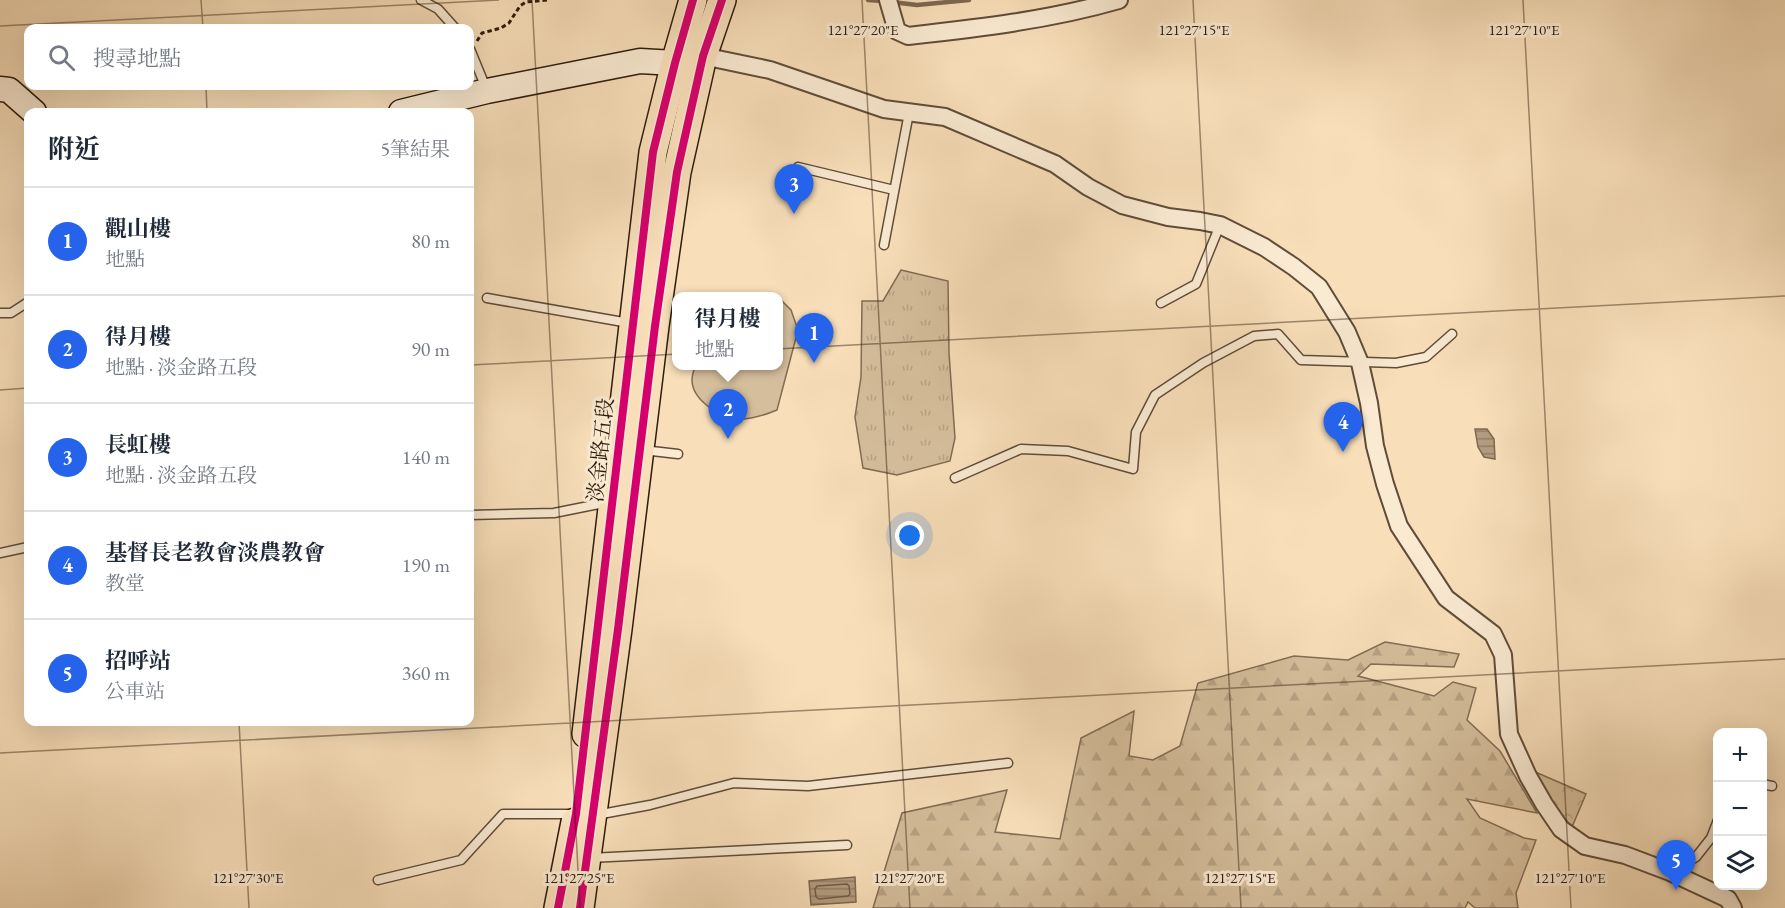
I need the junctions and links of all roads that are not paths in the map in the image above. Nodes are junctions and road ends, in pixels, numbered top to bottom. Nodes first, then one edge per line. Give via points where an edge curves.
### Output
1 (421, 0) edge
2 (888, 0) edge
3 (1119, 0) edge
4 (689, 2) edge
5 (721, 2) edge
6 (451, 24) edge
7 (703, 56) junction
8 (474, 59) edge
9 (675, 63) junction
10 (0, 89) edge
11 (487, 91) junction
12 (29, 108) edge
13 (417, 108) edge
14 (910, 113) junction
15 (798, 167) dead end
16 (894, 190) junction
17 (1220, 225) junction
18 (884, 245) dead end
19 (649, 284) junction
20 (487, 298) dead end
21 (1161, 303) dead end
22 (24, 305) edge
23 (0, 313) edge
24 (633, 323) junction
25 (1452, 334) dead end
26 (1360, 363) junction
27 (639, 450) junction
28 (678, 454) dead end
29 (955, 478) dead end
30 (612, 502) junction
31 (474, 515) edge
32 (24, 548) edge
33 (0, 553) edge
34 (1008, 763) dead end
35 (584, 815) junction
36 (1713, 833) edge
37 (847, 845) dead end
38 (587, 858) junction
39 (1670, 872) junction
40 (378, 880) dead end
41 (558, 908) edge
42 (580, 908) edge
43 (1733, 908) edge

1 - 6 lane via 438,9
2 - 3 street via 897,32 908,36 1015,23
4 - 9 main road, 淡金路五段
5 - 7 main road, 淡金路五段
7 - 9 street
7 - 14 street via 770,70 884,109
7 - 19 main road, 淡金路五段
8 - 11 lane
9 - 11 street via 639,61
9 - 19 main road, 淡金路五段 via 653,152
10 - 12 street via 9,90
11 - 13 street
14 - 16 lane
14 - 17 street via 945,117 1055,164 1122,205
15 - 16 lane
16 - 18 lane
17 - 21 lane via 1196,284
17 - 26 street via 1264,247 1319,287 1347,332
19 - 24 main road, 淡金路五段
19 - 27 main road, 淡金路五段
20 - 24 lane
22 - 23 lane via 11,313
24 - 30 main road, 淡金路五段
25 - 26 lane via 1426,357 1396,363
26 - 29 lane via 1301,360 1278,334 1254,336 1155,395 1136,432 1133,469 1068,450 1021,448
26 - 39 street via 1375,446 1399,525 1446,598 1493,634 1503,655 1509,734 1544,804 1561,829 1585,846 1625,855
27 - 28 lane
27 - 35 main road, 淡金路五段 via 618,630
30 - 31 lane via 554,513
30 - 35 main road, 淡金路五段
32 - 33 lane
34 - 35 lane via 808,786 734,783 650,805
35 - 38 main road, 淡金路五段
35 - 40 lane via 503,814 461,860
35 - 41 main road, 淡金路五段
36 - 39 lane via 1696,857
37 - 38 lane
38 - 42 main road, 淡金路五段
39 - 43 street via 1728,899

